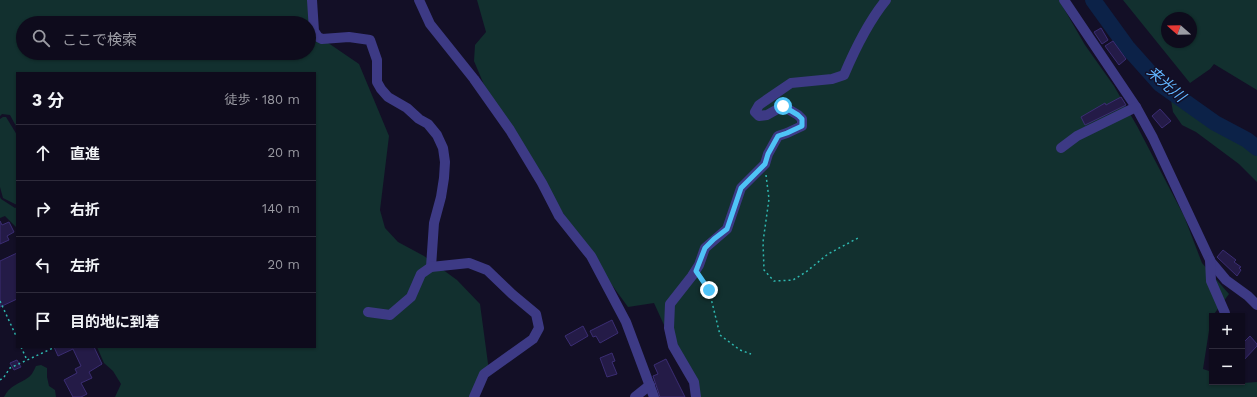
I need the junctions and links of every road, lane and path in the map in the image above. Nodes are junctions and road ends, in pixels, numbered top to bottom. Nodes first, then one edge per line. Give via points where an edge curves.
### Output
1 (312, 0) edge
2 (419, 0) edge
3 (886, 0) edge
4 (1064, 0) edge
5 (313, 16) edge
6 (316, 34) edge
7 (1136, 107) junction
8 (1061, 148) dead end
9 (765, 164) junction
10 (858, 238) dead end
11 (1210, 260) junction
12 (431, 267) junction
13 (696, 271) junction
14 (0, 301) edge
15 (1257, 305) edge
16 (368, 312) dead end
17 (1225, 313) dead end
18 (16, 328) edge
19 (13, 329) junction
20 (16, 336) edge
21 (21, 348) edge
22 (53, 348) dead end
23 (751, 354) dead end
24 (27, 360) junction
25 (0, 380) edge
26 (650, 385) junction
27 (474, 397) edge
28 (635, 397) edge
29 (654, 397) edge
30 (696, 397) edge

1 - 5 street
2 - 26 street via 430,24 510,130 559,216 591,256 626,322
3 - 9 street via 855,50 844,75 832,79 791,83 759,105 755,112 759,116 767,115 783,106 802,119 802,126 778,136
4 - 7 street
6 - 12 street via 322,39 349,37 370,40 377,60 377,82 381,89 388,97 428,124 437,135 443,148 445,162 434,223
7 - 8 street via 1077,136
7 - 11 street
9 - 10 path via 769,199 763,242 764,270 774,280 793,280 828,254
9 - 13 street via 741,188 727,229 705,248
11 - 15 street via 1226,280
11 - 17 street via 1212,281
12 - 16 street via 421,274 411,297 390,315
12 - 27 street via 469,263 487,270 536,314 539,328 533,339 484,374
13 - 23 path via 709,290 720,334 740,350
13 - 30 street via 670,304 668,328 673,346 694,382
14 - 19 path
18 - 19 path
19 - 20 path
21 - 24 path
22 - 24 path
24 - 25 path via 10,368
26 - 28 street
26 - 29 street

